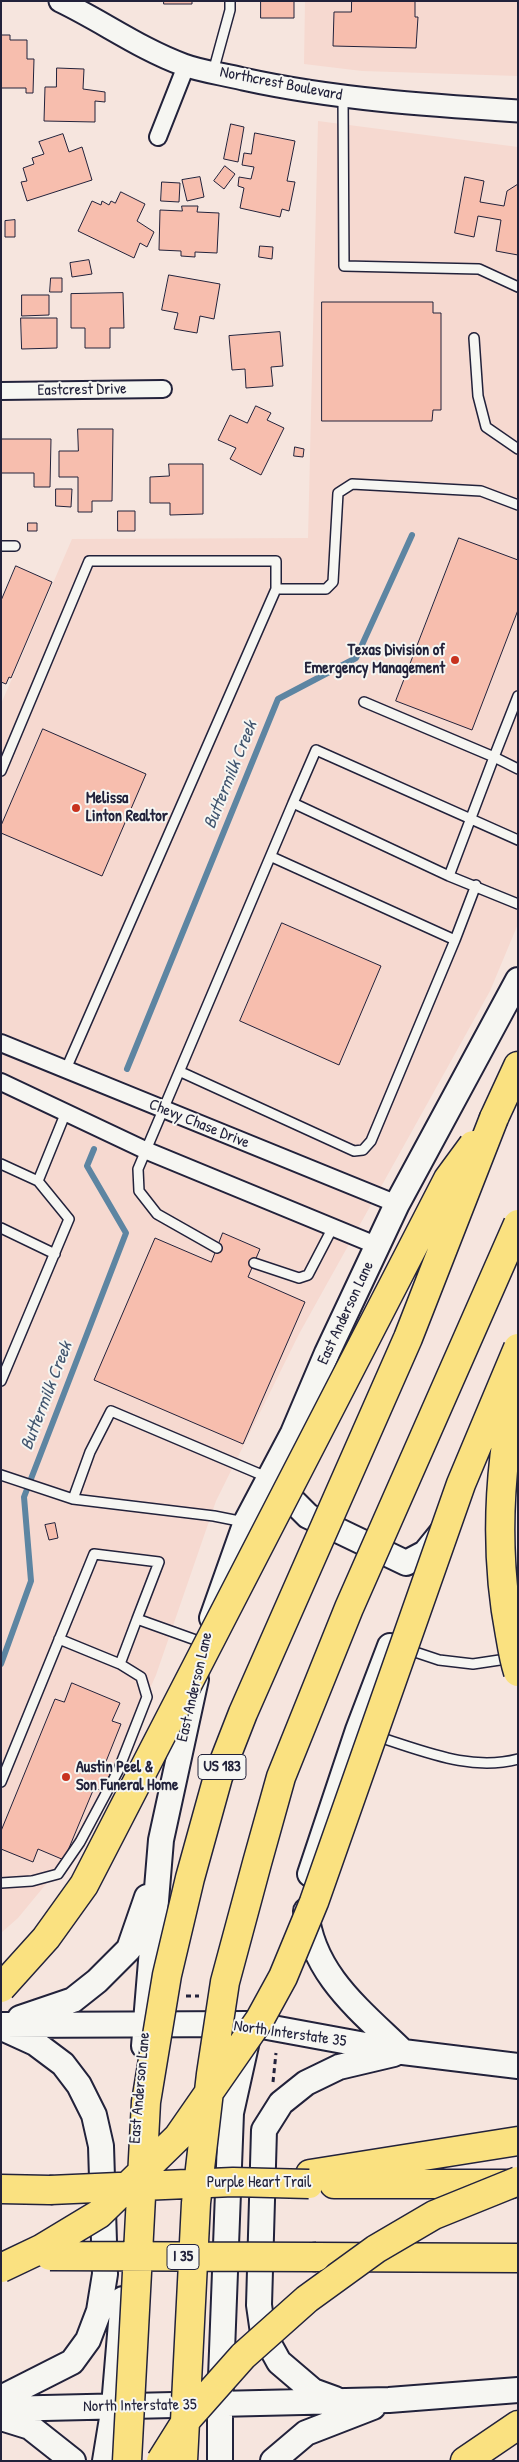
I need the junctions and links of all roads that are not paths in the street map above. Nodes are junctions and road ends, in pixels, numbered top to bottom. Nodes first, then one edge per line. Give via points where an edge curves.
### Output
1 (60, 1) edge
2 (230, 1) edge
3 (186, 66) junction
4 (213, 72) junction
5 (343, 96) junction
6 (518, 111) edge
7 (158, 137) dead end
8 (518, 287) edge
9 (474, 338) dead end
10 (163, 389) dead end
11 (1, 391) edge
12 (518, 449) edge
13 (518, 505) edge
14 (1, 546) edge
15 (15, 546) dead end
16 (276, 589) junction
17 (518, 696) edge
18 (364, 702) dead end
19 (494, 757) junction
20 (518, 769) edge
21 (1, 771) edge
22 (293, 803) junction
23 (471, 818) junction
24 (518, 840) edge
25 (272, 857) junction
26 (449, 876) junction
27 (476, 885) junction
28 (518, 904) edge
29 (455, 940) junction
30 (518, 980) edge
31 (1, 1044) edge
32 (518, 1066) edge
33 (66, 1069) junction
34 (181, 1072) junction
35 (1, 1082) edge
36 (165, 1110) junction
37 (66, 1112) junction
38 (494, 1118) junction
39 (146, 1150) junction
40 (1, 1164) edge
41 (38, 1181) junction
42 (397, 1204) junction
43 (518, 1224) edge
44 (332, 1227) junction
45 (1, 1228) edge
46 (378, 1246) junction
47 (217, 1248) dead end
48 (55, 1254) junction
49 (254, 1263) dead end
50 (518, 1348) edge
51 (518, 1378) edge
52 (1, 1381) edge
53 (518, 1393) edge
54 (293, 1433) junction
55 (5, 1476) edge
56 (269, 1478) junction
57 (73, 1499) junction
58 (452, 1520) junction
59 (246, 1522) junction
60 (137, 1619) junction
61 (59, 1639) junction
62 (204, 1643) junction
63 (391, 1645) junction
64 (518, 1657) edge
65 (120, 1664) junction
66 (518, 1672) edge
67 (358, 1730) junction
68 (518, 1759) edge
69 (1, 1782) edge
70 (161, 1840) junction
71 (1, 1882) edge
72 (304, 1891) junction
73 (1, 1988) edge
74 (146, 2023) junction
75 (250, 2024) junction
76 (1, 2025) edge
77 (403, 2052) junction
78 (518, 2066) edge
79 (518, 2142) edge
80 (309, 2179) junction
81 (518, 2183) edge
82 (1, 2189) edge
83 (1, 2257) edge
84 (518, 2258) edge
85 (1, 2268) edge
86 (518, 2390) edge
87 (1, 2398) edge
88 (389, 2400) junction
89 (342, 2402) junction
90 (220, 2404) junction
91 (114, 2406) junction
92 (1, 2409) edge
93 (1, 2418) edge
94 (518, 2425) edge
95 (73, 2461) edge
96 (105, 2461) edge
97 (127, 2461) edge
98 (161, 2461) edge
99 (183, 2461) edge
100 (220, 2461) edge
101 (273, 2461) edge
102 (465, 2461) edge

1 - 3 street, Northcrest Boulevard
2 - 4 lane
3 - 4 street, Northcrest Boulevard
3 - 7 street
4 - 5 street, Northcrest Boulevard
5 - 6 street, Northcrest Boulevard
5 - 8 lane via 344,266 479,269
9 - 12 lane via 478,396 486,427
10 - 11 street, Eastcrest Drive
13 - 16 lane via 480,491 352,484 338,493 334,582 326,588
14 - 15 lane
16 - 21 lane via 276,561 89,562
16 - 33 lane
17 - 19 lane
18 - 19 lane
19 - 20 lane
19 - 23 lane
22 - 23 lane via 316,750
22 - 25 lane
22 - 26 lane
23 - 24 lane
23 - 26 lane
25 - 29 lane
25 - 34 lane
26 - 27 lane
27 - 28 lane
27 - 29 lane
29 - 34 lane via 371,1141 363,1150 354,1151
30 - 42 main road, East Anderson Lane
31 - 33 street, Chevy Chase Drive
32 - 38 highway, US 183
33 - 36 street, Chevy Chase Drive
34 - 36 lane
35 - 37 street
36 - 39 lane
36 - 42 street, Chevy Chase Drive
37 - 39 street
37 - 41 lane
38 - 73 highway, bridge via 448,1180 84,1885 46,1938
38 - 97 highway, US 183, bridge via 408,1338 243,1713 218,1777 190,1878 167,1975 146,2102
39 - 44 street
39 - 47 lane via 138,1169 140,1191 157,1214
40 - 41 lane
41 - 48 lane via 70,1220
42 - 46 main road, East Anderson Lane
43 - 99 highway, bridge via 349,1608 281,1777 254,1873 225,1982 210,2083 196,2203
44 - 46 street
44 - 49 lane via 308,1275 299,1278
45 - 48 lane
46 - 54 main road, East Anderson Lane
48 - 52 lane
50 - 85 highway, bridge via 461,1484 314,1902 283,1977 269,2002 178,2138 99,2214 41,2249
51 - 66 highway, bridge via 510,1415 500,1509 503,1596
53 - 58 main road via 480,1454
54 - 56 main road, East Anderson Lane
54 - 58 main road via 286,1474 291,1500 308,1516 406,1562 425,1553
55 - 57 lane
56 - 57 lane via 111,1411 90,1452
56 - 59 main road, East Anderson Lane
57 - 59 lane
58 - 63 main road via 412,1590
59 - 62 main road, East Anderson Lane
60 - 61 lane via 159,1562 94,1554
60 - 62 lane
60 - 65 lane
61 - 65 lane
61 - 69 lane
62 - 70 main road, East Anderson Lane
63 - 64 lane via 439,1660 473,1664
63 - 67 main road
65 - 71 lane via 141,1677 147,1697 118,1772 80,1842 58,1874 32,1881
67 - 68 lane via 469,1764 498,1764
67 - 72 main road
70 - 74 main road, East Anderson Lane
70 - 76 main road via 145,1906 130,1949 73,2000
72 - 75 main road
72 - 77 main road via 307,1925 327,1974
74 - 75 main road, North Interstate 35
74 - 76 main road, North Interstate 35
74 - 91 main road, East Anderson Lane
75 - 77 main road, North Interstate 35
75 - 90 main road via 231,2113
76 - 87 main road via 35,2043 63,2064 94,2115 101,2146 105,2274 99,2311 88,2340 72,2362
77 - 78 main road, North Interstate 35
77 - 89 main road via 339,2067 306,2083 281,2103 264,2130 259,2305 263,2333 279,2362 313,2391
79 - 80 highway
80 - 81 highway, Purple Heart Trail
80 - 82 highway, Purple Heart Trail, bridge via 50,2190
81 - 98 highway, bridge via 434,2215 376,2249 307,2299 243,2356 188,2418
83 - 84 highway, I 35, bridge
86 - 88 main road, North Interstate 35
88 - 89 main road, North Interstate 35
88 - 101 main road via 306,2433
89 - 90 main road, North Interstate 35
90 - 91 main road, North Interstate 35
90 - 100 main road
91 - 92 main road, North Interstate 35
91 - 96 main road, East Anderson Lane
93 - 95 main road via 30,2427
94 - 102 highway

